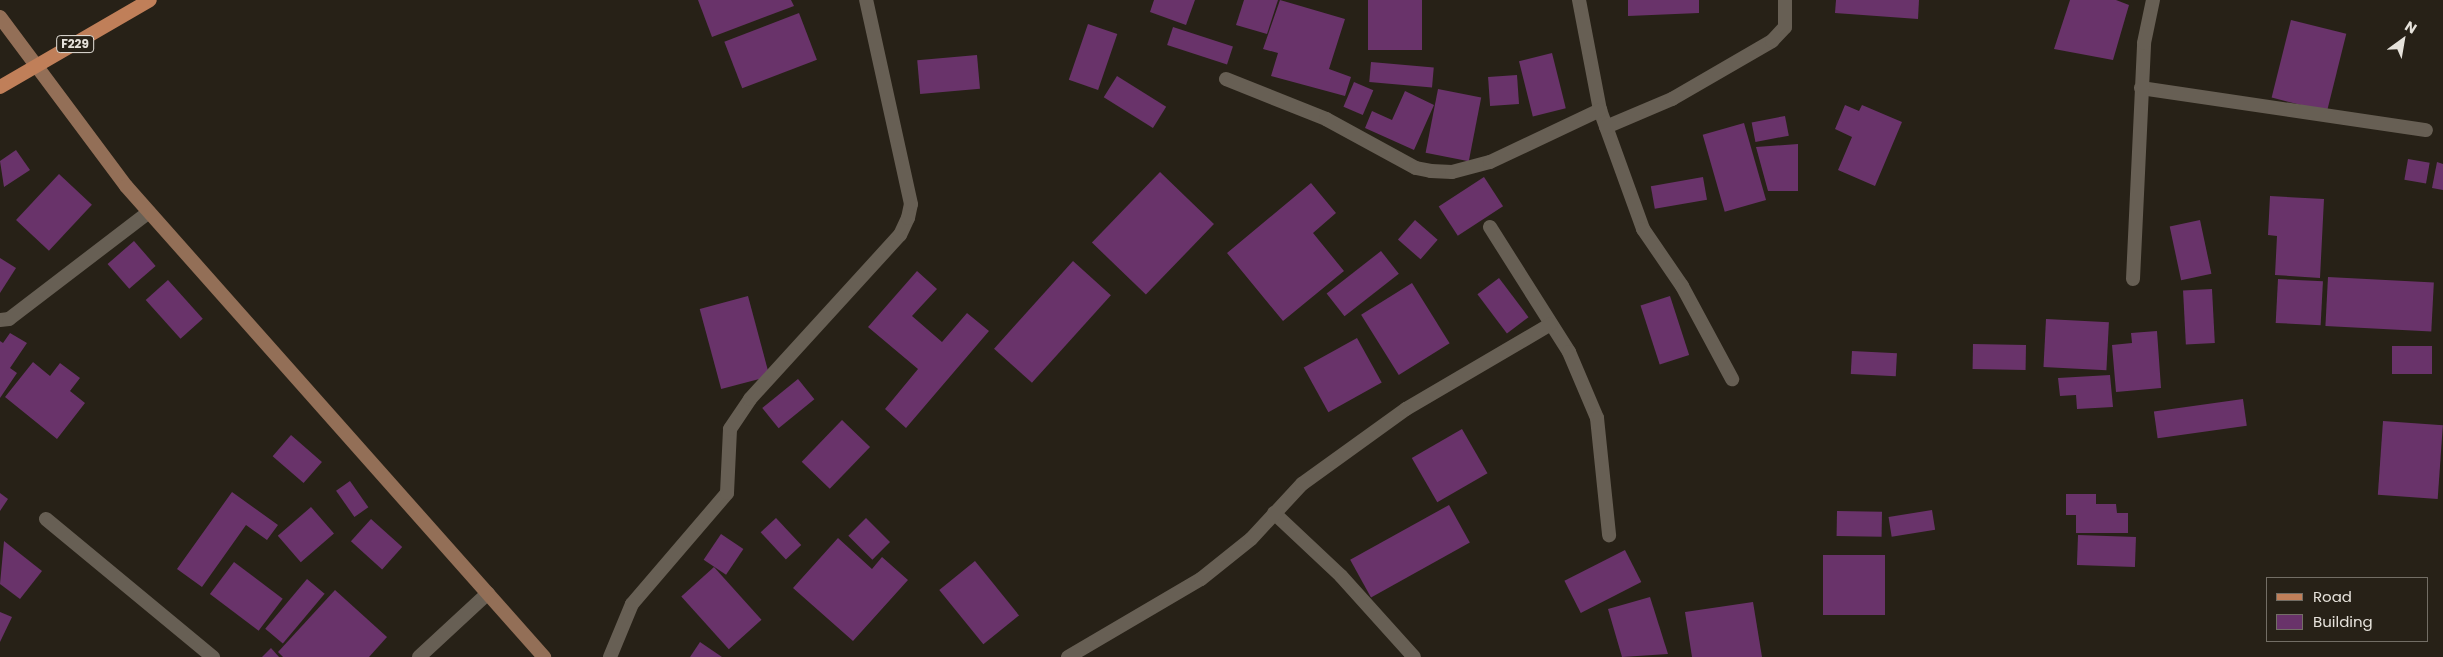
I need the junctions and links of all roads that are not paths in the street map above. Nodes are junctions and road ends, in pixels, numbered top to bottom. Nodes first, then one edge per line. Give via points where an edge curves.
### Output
1 (150, 0) edge
2 (866, 0) edge
3 (1579, 0) edge
4 (1786, 0) edge
5 (2153, 0) edge
6 (0, 17) edge
7 (35, 68) junction
8 (1226, 79) dead end
9 (0, 87) edge
10 (2141, 88) junction
11 (1600, 110) junction
12 (1606, 127) junction
13 (2426, 130) dead end
14 (149, 212) junction
15 (1490, 227) dead end
16 (2134, 279) dead end
17 (0, 320) edge
18 (1551, 324) junction
19 (1732, 378) dead end
20 (1274, 513) junction
21 (46, 518) dead end
22 (1609, 535) dead end
23 (488, 593) junction
24 (213, 657) edge
25 (420, 657) edge
26 (544, 657) edge
27 (610, 657) edge
28 (1068, 657) edge
29 (1414, 657) edge

1 - 7 main road, F229
2 - 27 street via 883,60 911,204 908,218 900,235 750,399 730,429 727,493 632,604
3 - 11 street
4 - 12 street via 1785,27 1772,41 1672,99
5 - 10 street
6 - 7 main road
7 - 9 main road, F229
7 - 14 main road
8 - 11 street via 1326,119 1416,168 1431,171 1452,172 1490,162
10 - 13 street
10 - 16 street
11 - 12 street
12 - 19 street via 1643,228 1682,286
14 - 17 street via 8,319
14 - 23 main road
15 - 18 street
18 - 20 street via 1406,409 1302,484
18 - 22 street via 1569,352 1597,418
20 - 28 street via 1201,579
20 - 29 street via 1341,576
21 - 24 street
23 - 25 street
23 - 26 main road

